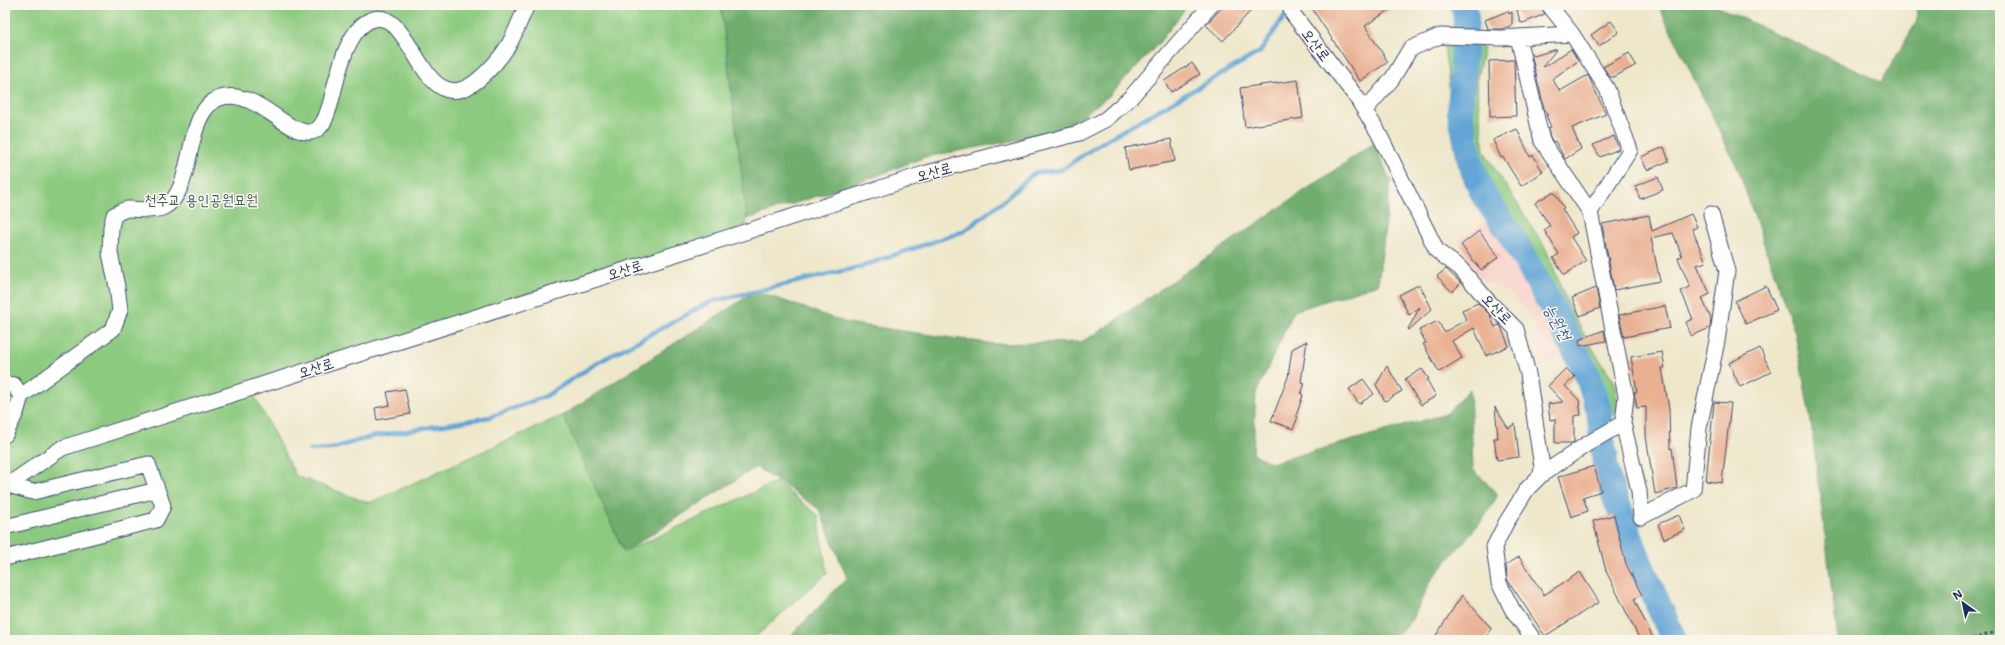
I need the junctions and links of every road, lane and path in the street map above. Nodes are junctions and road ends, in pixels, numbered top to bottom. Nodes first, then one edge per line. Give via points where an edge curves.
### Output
1 (527, 5) edge
2 (1211, 5) edge
3 (1549, 5) edge
4 (1293, 9) edge
5 (1572, 34) junction
6 (1518, 37) junction
7 (1364, 110) junction
8 (1590, 212) junction
9 (1711, 214) dead end
10 (5, 384) edge
11 (21, 396) junction
12 (1623, 423) junction
13 (5, 435) edge
14 (1541, 475) junction
15 (6, 488) edge
16 (157, 490) junction
17 (5, 527) edge
18 (5, 558) edge
19 (2000, 631) edge
20 (1534, 640) edge
21 (1967, 640) edge

1 - 11 street via 508,45 492,68 470,87 454,91 441,87 431,79 393,24 382,19 373,19 362,25 352,36 326,119 316,130 303,133 295,130 267,109 246,99 219,98 206,107 199,118 186,169 174,199 164,208 138,211 128,209 114,215 110,253 120,310 113,329
2 - 15 street, 오산로 via 1131,98 1106,118 1079,132 928,173 62,448
3 - 5 street
4 - 7 street, 오산로
5 - 6 street
5 - 8 street via 1606,89 1630,150
6 - 7 street via 1440,36 1410,48 1392,79
6 - 8 street via 1542,141
7 - 14 street, 오산로 via 1378,132 1436,251 1460,268 1516,329 1538,426
8 - 12 street via 1626,396
9 - 12 street via 1726,272 1717,341 1699,428 1692,490 1641,517 1639,491
10 - 11 street via 14,385
11 - 13 street
12 - 14 street
14 - 20 street via 1527,489 1494,547 1499,583 1512,609
15 - 16 street via 33,492 148,464
16 - 17 street
16 - 18 street via 164,506 156,520
19 - 21 path

